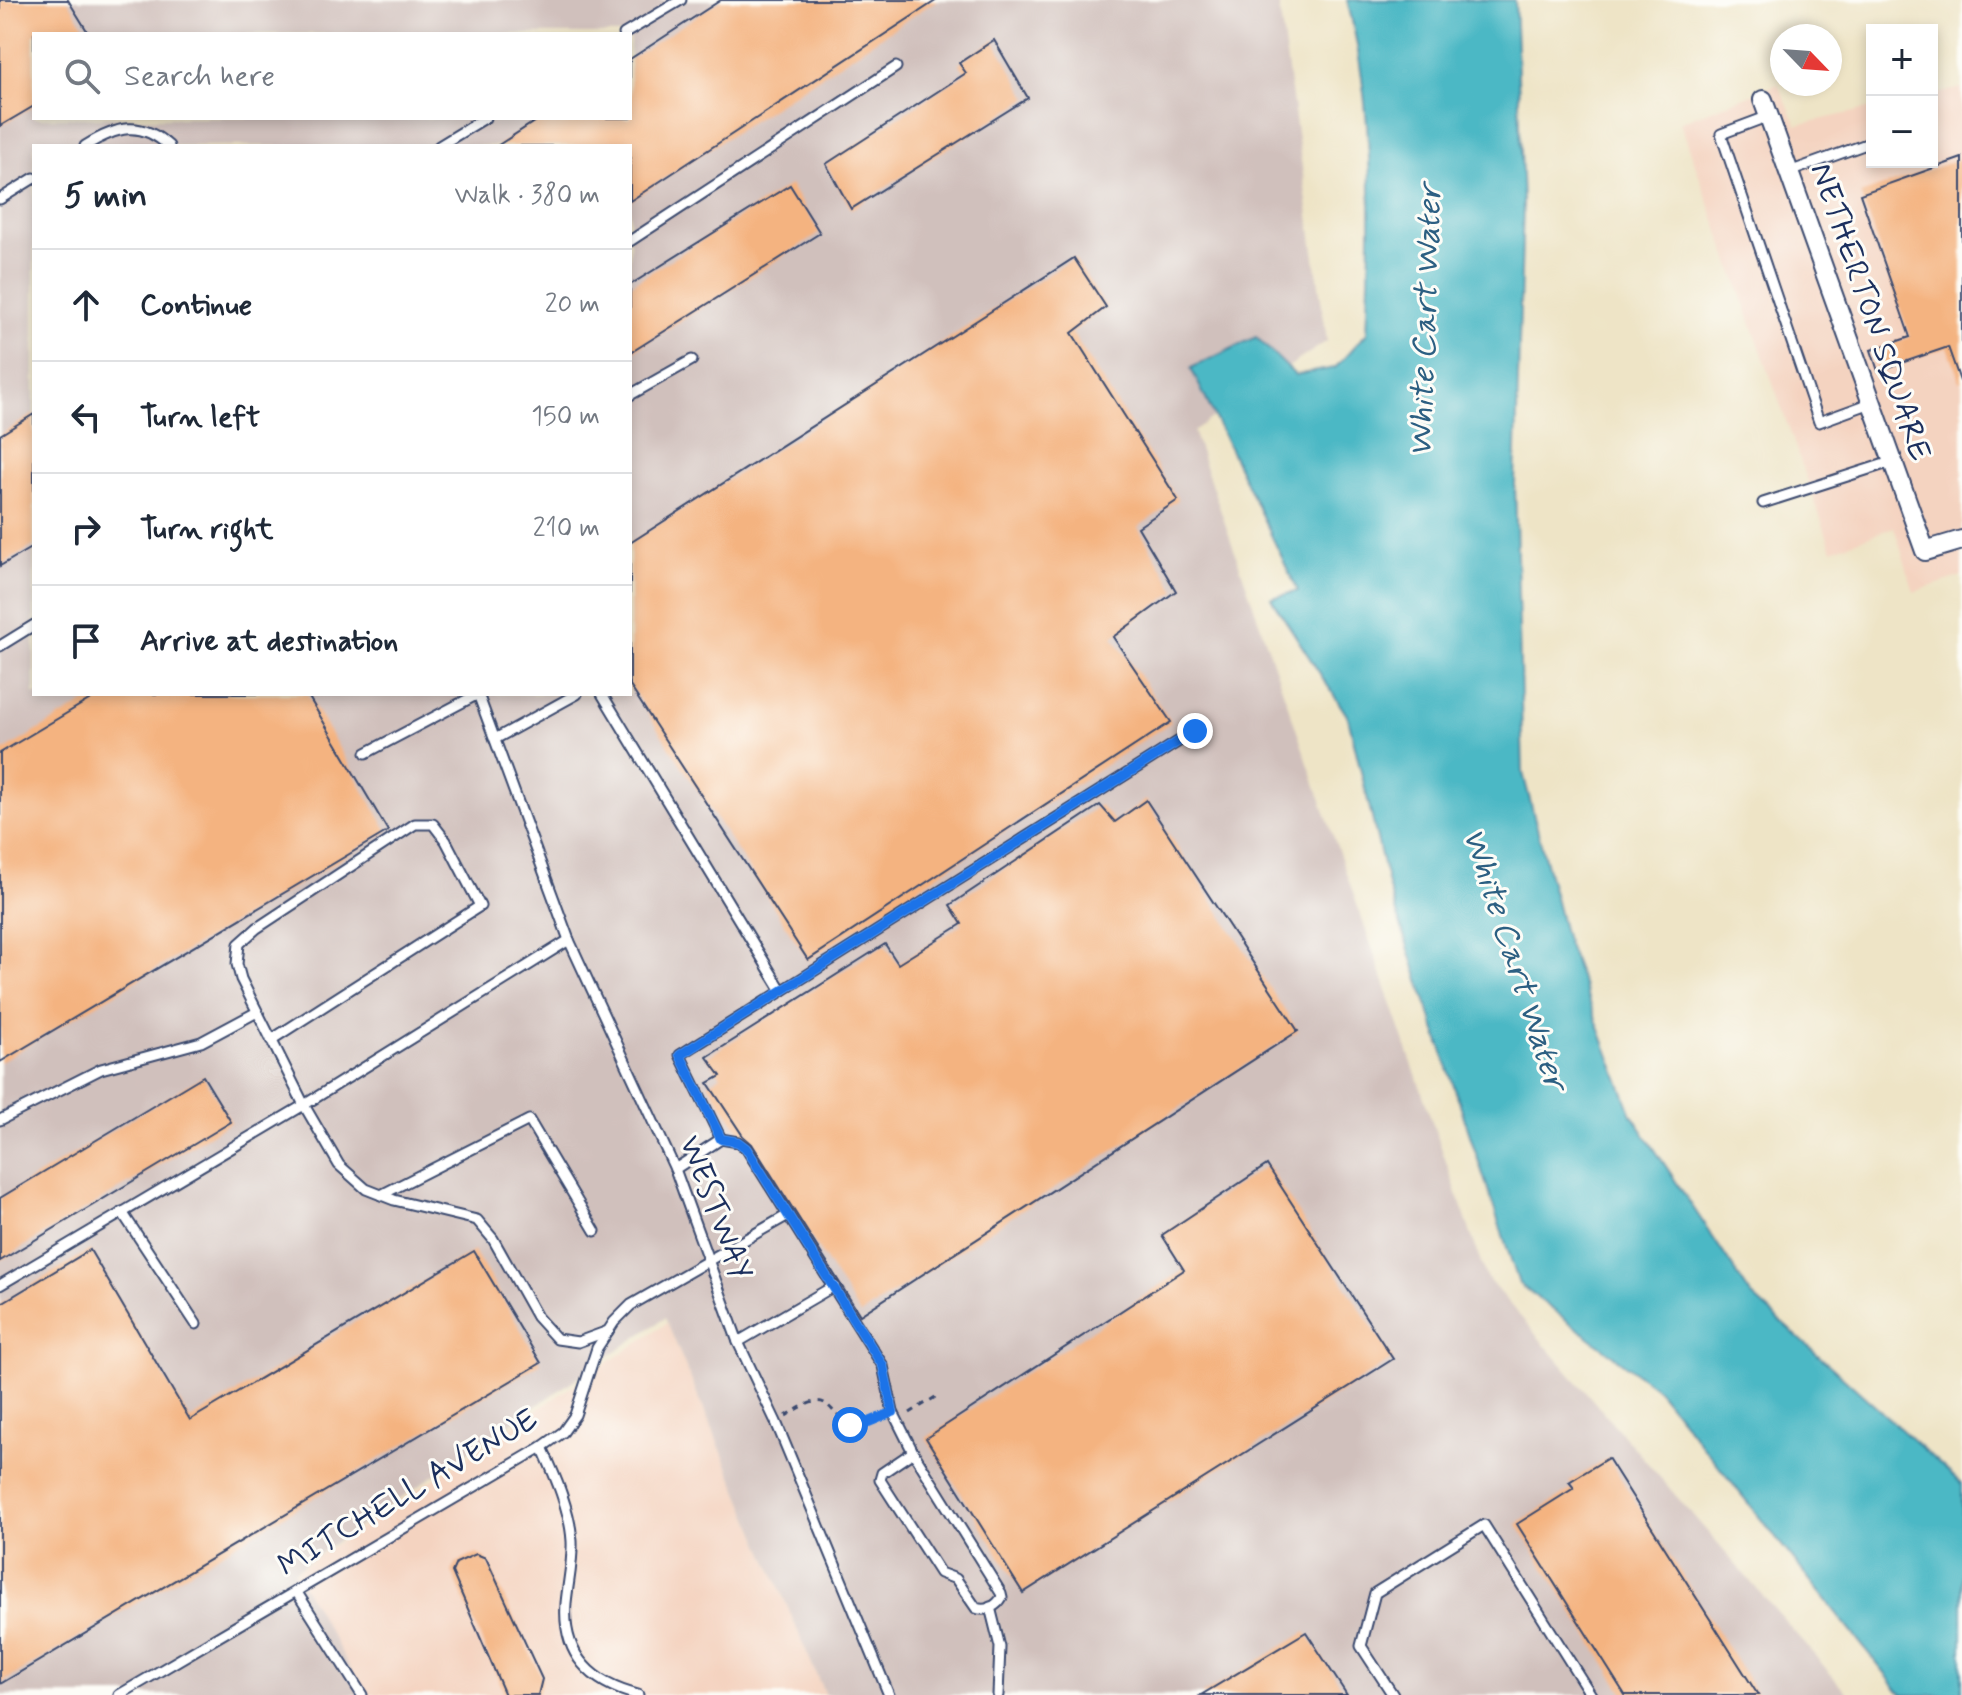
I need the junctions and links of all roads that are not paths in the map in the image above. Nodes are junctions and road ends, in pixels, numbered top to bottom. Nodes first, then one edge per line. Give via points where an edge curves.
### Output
1 (681, 0) edge
2 (627, 32) edge
3 (896, 67) dead end
4 (1766, 108) joint
5 (482, 120) edge
6 (88, 144) edge
7 (167, 144) edge
8 (442, 144) edge
9 (1866, 144) edge
10 (1789, 172) junction
11 (32, 179) edge
12 (0, 199) edge
13 (632, 240) edge
14 (692, 360) dead end
15 (632, 394) edge
16 (1871, 403) junction
17 (1891, 462) junction
18 (1763, 503) dead end
19 (1962, 540) edge
20 (32, 626) edge
21 (0, 646) edge
22 (474, 696) edge
23 (479, 696) edge
24 (573, 696) edge
25 (603, 696) edge
26 (1195, 731) dead end
27 (495, 739) junction
28 (366, 753) dead end
29 (569, 940) junction
30 (782, 991) junction
31 (257, 1012) junction
32 (271, 1040) junction
33 (304, 1105) junction
34 (0, 1120) edge
35 (721, 1139) junction
36 (675, 1169) junction
37 (381, 1195) junction
38 (122, 1212) junction
39 (788, 1215) junction
40 (595, 1231) dead end
41 (709, 1261) junction
42 (0, 1285) edge
43 (834, 1286) junction
44 (196, 1324) dead end
45 (608, 1331) junction
46 (738, 1342) junction
47 (542, 1447) junction
48 (913, 1452) junction
49 (296, 1591) junction
50 (990, 1607) junction
51 (119, 1695) edge
52 (362, 1695) edge
53 (638, 1695) edge
54 (889, 1695) edge
55 (998, 1695) edge
56 (1393, 1695) edge
57 (1591, 1695) edge

1 - 2 lane
3 - 13 lane
4 - 10 street, NETHERTON SQUARE
4 - 16 lane via 1721,134 1819,422
5 - 8 lane
6 - 7 lane via 132,127 155,133
9 - 10 lane
10 - 16 street, NETHERTON SQUARE
11 - 12 lane
14 - 15 lane
16 - 17 street, NETHERTON SQUARE
17 - 18 lane
17 - 19 street, NETHERTON SQUARE via 1925,551
20 - 21 lane
22 - 28 lane
23 - 27 lane, WESTWAY
24 - 27 lane
25 - 30 lane
26 - 30 lane
27 - 29 lane, WESTWAY
29 - 33 lane
29 - 36 lane, WESTWAY
30 - 35 lane via 680,1055
31 - 32 lane
31 - 32 lane via 237,964 239,944 415,824 433,824 480,906
31 - 34 lane via 201,1042 101,1069
32 - 33 lane
33 - 37 lane via 339,1165
33 - 38 lane
35 - 36 lane
35 - 39 lane via 746,1148
36 - 41 lane, WESTWAY
37 - 40 lane via 529,1120
37 - 45 lane via 477,1220 537,1317 557,1339 578,1342
38 - 42 lane
38 - 44 lane
39 - 41 lane, MITCHELL AVENUE
39 - 43 lane
41 - 45 lane, MITCHELL AVENUE via 631,1305
41 - 46 lane, WESTWAY
43 - 46 lane
43 - 48 lane via 883,1366 893,1412
45 - 47 lane, MITCHELL AVENUE via 597,1348 575,1415
46 - 54 lane, WESTWAY
47 - 49 lane, MITCHELL AVENUE
47 - 53 lane via 558,1481 572,1540 565,1632 593,1676
48 - 50 lane via 1001,1593 1001,1600
48 - 50 lane via 882,1473 880,1480 940,1573 956,1579 976,1608
49 - 51 lane, MITCHELL AVENUE
49 - 52 lane
50 - 55 lane via 1000,1647
56 - 57 lane via 1361,1646 1375,1593 1484,1525

